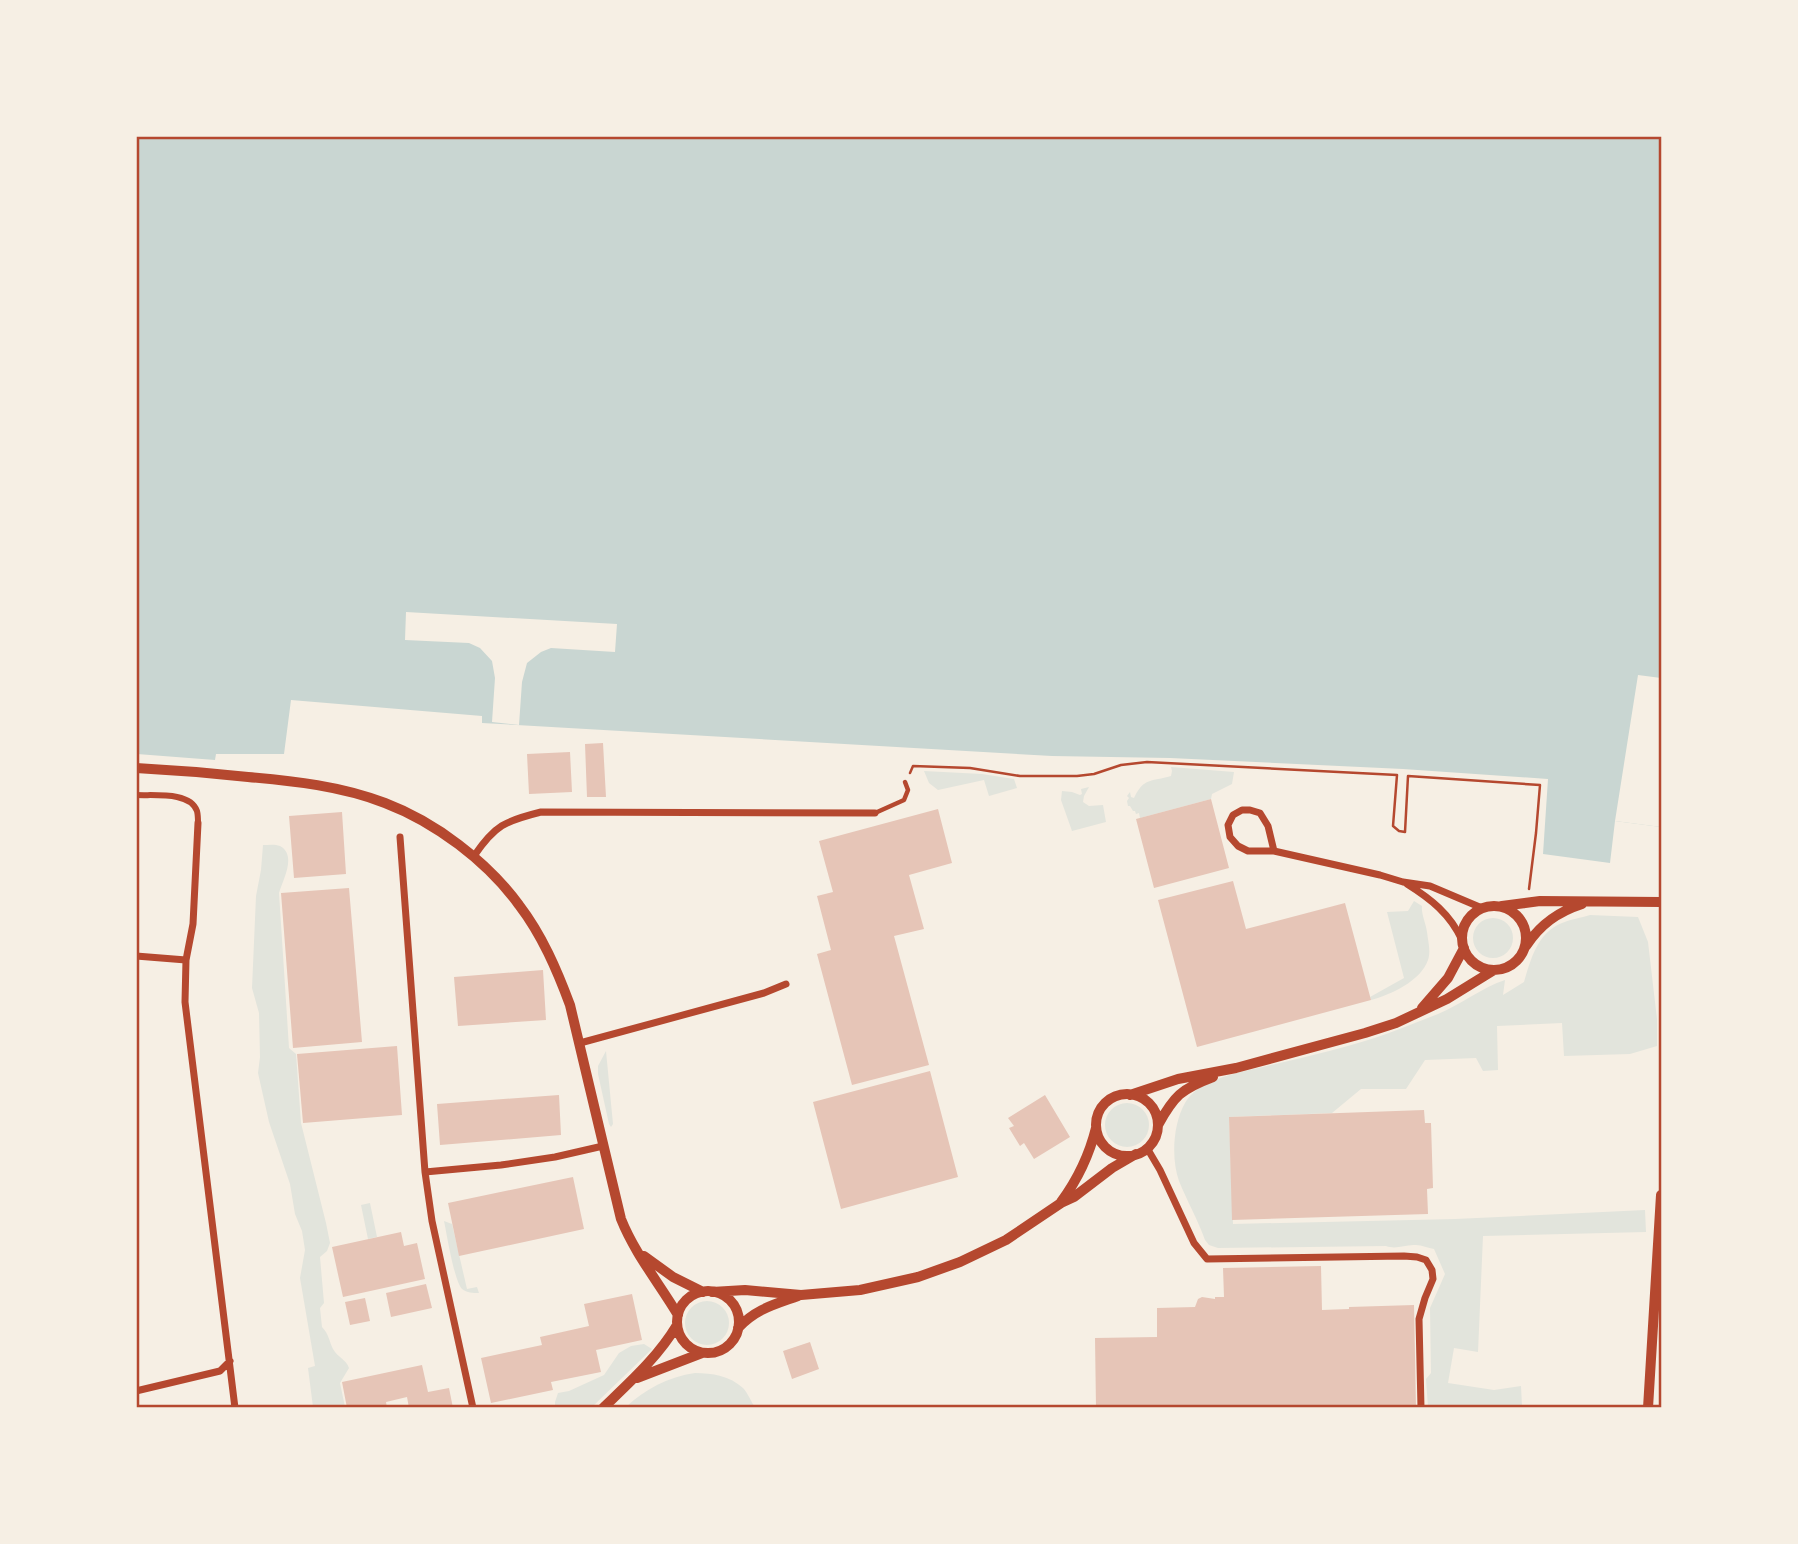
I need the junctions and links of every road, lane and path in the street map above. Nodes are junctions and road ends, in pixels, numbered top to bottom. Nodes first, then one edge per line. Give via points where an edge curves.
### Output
1 (136, 768) edge
2 (905, 782) joint
3 (136, 795) edge
4 (875, 813) joint
5 (198, 823) joint
6 (400, 837) dead end
7 (1274, 851) junction
8 (474, 856) junction
9 (1403, 882) junction
10 (1528, 891) dead end
11 (1590, 901) junction
12 (1661, 902) edge
13 (1502, 906) junction
14 (1482, 908) junction
15 (1463, 944) junction
16 (1525, 947) junction
17 (136, 956) edge
18 (186, 960) junction
19 (1494, 970) junction
20 (786, 984) dead end
21 (1419, 1011) junction
22 (580, 1042) junction
23 (1236, 1068) junction
24 (1130, 1095) junction
25 (1158, 1126) junction
26 (1096, 1127) junction
27 (603, 1146) junction
28 (1147, 1148) junction
29 (1136, 1154) junction
30 (425, 1172) junction
31 (1661, 1195) edge
32 (1061, 1203) junction
33 (638, 1252) junction
34 (1660, 1261) edge
35 (708, 1292) junction
36 (802, 1295) junction
37 (677, 1320) junction
38 (738, 1328) junction
39 (702, 1353) junction
40 (230, 1361) junction
41 (633, 1380) junction
42 (136, 1391) edge
43 (235, 1408) edge
44 (472, 1408) edge
45 (603, 1408) edge
46 (1421, 1408) edge
47 (1648, 1408) edge

1 - 8 street via 301,782 342,790 385,803
2 - 4 lane via 904,800
2 - 10 path via 913,766 1077,776 1147,762 1397,775 1394,827 1405,832 1408,776 1539,785
3 - 5 street via 189,800 197,809
4 - 8 street via 541,812 498,827
5 - 18 street via 193,924
6 - 30 street
7 - 7 street via 1248,851 1238,846 1228,825 1233,815 1242,810 1260,813
7 - 9 street
8 - 22 street via 533,925 559,975
9 - 14 street via 1430,887
9 - 15 street via 1442,909
11 - 12 street
11 - 13 street
11 - 16 street via 1571,907 1537,929
13 - 14 street
13 - 16 street via 1519,917
14 - 15 street via 1466,922
15 - 19 street via 1475,963
15 - 21 street via 1448,978
16 - 19 street via 1513,964
17 - 18 street
18 - 40 street via 185,1002
19 - 21 street
20 - 22 street
21 - 23 street via 1396,1023
22 - 27 street
23 - 24 street via 1178,1079
23 - 25 street via 1181,1092
24 - 25 street via 1152,1108
24 - 26 street via 1105,1103
25 - 28 street
26 - 29 street via 1109,1151
26 - 32 street via 1079,1176
27 - 30 street via 528,1161
27 - 33 street via 621,1220
28 - 29 street
28 - 46 street via 1194,1244 1208,1259 1404,1255 1426,1260 1433,1279 1419,1319
29 - 32 street
30 - 44 street
31 - 34 main road
32 - 36 street via 1006,1240 918,1277 860,1290
33 - 35 street via 673,1277
33 - 37 street
34 - 47 main road
35 - 36 street
35 - 37 street via 688,1298
35 - 38 street via 727,1298
36 - 38 street via 761,1309
37 - 39 street via 684,1343
37 - 41 street via 668,1341
38 - 39 street via 722,1350
39 - 41 street
40 - 42 street via 220,1371
40 - 43 street
41 - 45 street

